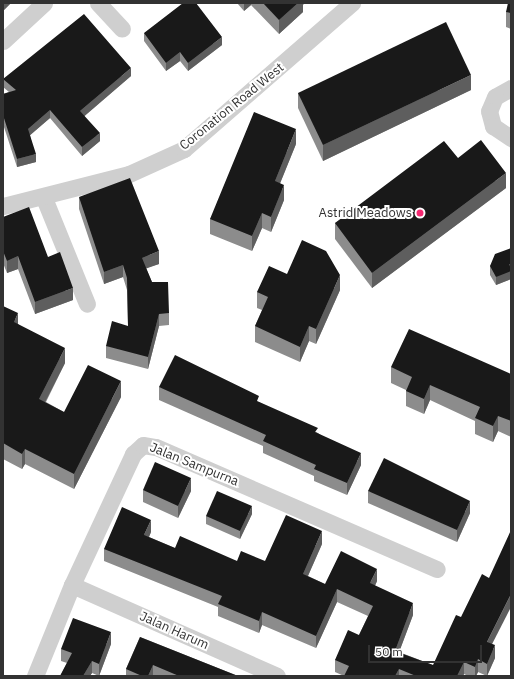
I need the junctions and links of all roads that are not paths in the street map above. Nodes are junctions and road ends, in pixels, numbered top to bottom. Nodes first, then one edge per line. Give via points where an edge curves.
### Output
1 (44, 3) edge
2 (98, 3) edge
3 (352, 3) edge
4 (122, 29) dead end
5 (3, 42) edge
6 (511, 88) edge
7 (511, 138) edge
8 (44, 198) junction
9 (4, 202) edge
10 (87, 304) dead end
11 (437, 569) dead end
12 (72, 585) junction
13 (35, 676) edge
14 (277, 676) edge

1 - 5 street
2 - 4 street
3 - 8 street, Coronation Road West via 184,149 130,174
6 - 7 street via 495,97 489,111 493,126
8 - 9 street, Coronation Road West
8 - 10 street
11 - 12 street, Jalan Sampurna via 156,447 143,445 133,454
12 - 13 street, Jalan Sampurna
12 - 14 street, Jalan Harum

